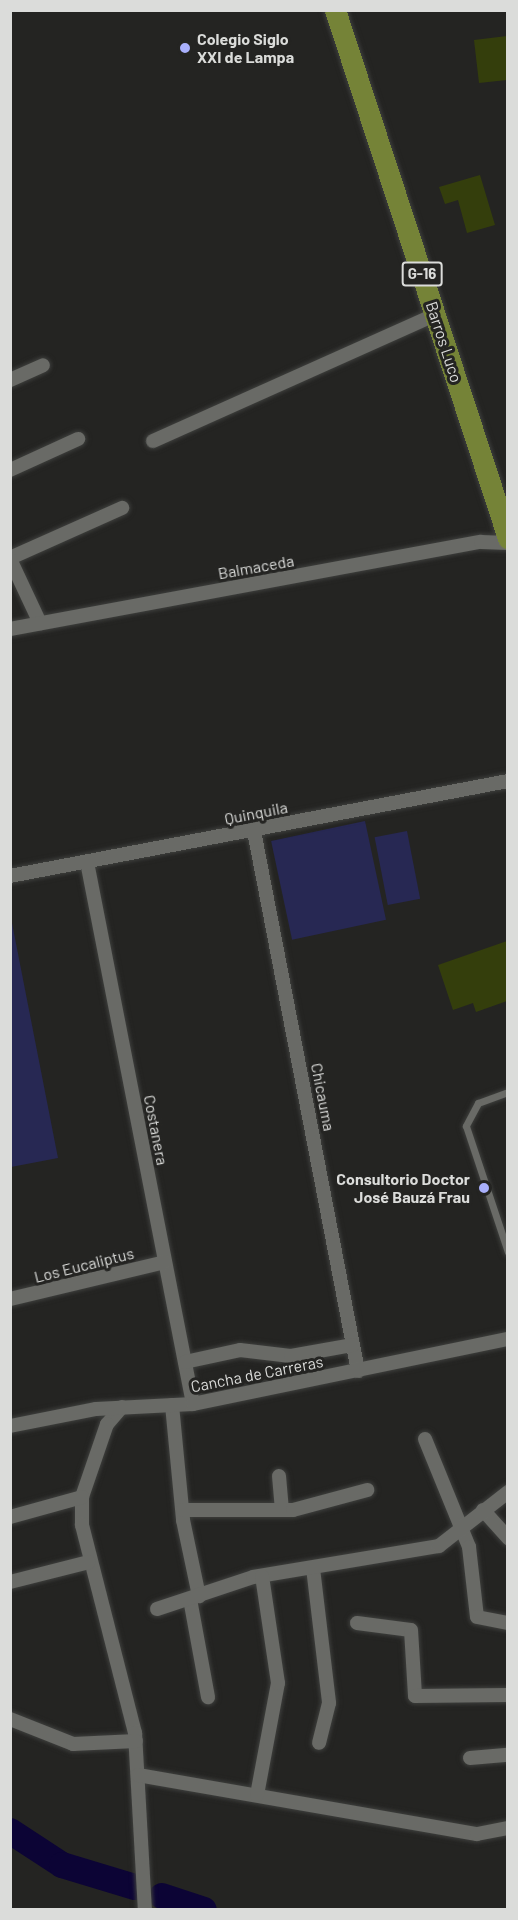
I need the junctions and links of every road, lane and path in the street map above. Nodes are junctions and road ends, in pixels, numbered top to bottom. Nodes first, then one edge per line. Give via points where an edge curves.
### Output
1 (335, 10) edge
2 (435, 315) junction
3 (43, 365) dead end
4 (10, 380) edge
5 (78, 439) dead end
6 (153, 441) dead end
7 (10, 470) edge
8 (122, 508) dead end
9 (507, 538) edge
10 (507, 543) edge
11 (10, 558) edge
12 (16, 583) edge
13 (40, 623) junction
14 (10, 628) edge
15 (507, 781) edge
16 (254, 831) junction
17 (87, 862) junction
18 (10, 876) edge
19 (507, 1092) edge
20 (507, 1252) edge
21 (165, 1262) junction
22 (10, 1299) edge
23 (507, 1339) edge
24 (353, 1345) junction
25 (185, 1362) junction
26 (358, 1371) junction
27 (193, 1404) junction
28 (172, 1405) junction
29 (122, 1407) junction
30 (10, 1426) edge
31 (425, 1439) dead end
32 (279, 1476) dead end
33 (368, 1490) dead end
34 (507, 1492) edge
35 (82, 1497) junction
36 (183, 1510) junction
37 (282, 1510) junction
38 (483, 1510) junction
39 (10, 1517) edge
40 (462, 1527) junction
41 (507, 1538) edge
42 (89, 1562) junction
43 (313, 1568) junction
44 (262, 1576) junction
45 (10, 1582) edge
46 (194, 1597) junction
47 (157, 1609) dead end
48 (357, 1623) dead end
49 (507, 1623) edge
50 (507, 1695) edge
51 (208, 1697) dead end
52 (10, 1719) edge
53 (136, 1741) junction
54 (319, 1743) dead end
55 (507, 1755) edge
56 (470, 1758) dead end
57 (138, 1774) junction
58 (257, 1795) junction
59 (507, 1828) edge
60 (145, 1910) edge

1 - 2 main road, Barros Luco / G-16
2 - 6 street
2 - 9 main road, Barros Luco / G-16
3 - 4 street
5 - 7 street
8 - 11 street
10 - 13 street, Balmaceda via 481,542
11 - 12 street
12 - 13 street
13 - 14 street, Balmaceda
15 - 16 street, Quinquila
16 - 17 street, Quinquila
16 - 24 street, Chicauma
17 - 18 street, Quinquila
17 - 21 street, Costanera
19 - 20 lane via 478,1103 466,1125
21 - 22 street, Los Eucaliptus
21 - 25 street, Costanera
23 - 26 street, Cancha de Carreras
24 - 25 street via 291,1356 240,1350
24 - 26 street, Chicauma
25 - 27 street, Costanera
26 - 27 street, Cancha de Carreras
27 - 28 street, Cancha de Carreras
28 - 29 street, Cancha de Carreras
28 - 36 street
29 - 30 street, Cancha de Carreras
29 - 35 street via 107,1424
31 - 40 street
32 - 37 street
33 - 37 street
34 - 38 street
35 - 39 street
35 - 42 street
36 - 37 street
36 - 46 street
38 - 40 street
38 - 41 street
40 - 43 street via 439,1546
40 - 49 street via 477,1617
42 - 45 street
42 - 53 street
43 - 44 street
43 - 54 street via 329,1703
44 - 46 street
44 - 58 street via 276,1641 278,1690
46 - 47 street
46 - 51 street
48 - 50 street via 411,1630 415,1696
52 - 53 street via 73,1744
53 - 57 street
55 - 56 street
57 - 58 street
57 - 60 street
58 - 59 street via 477,1834

